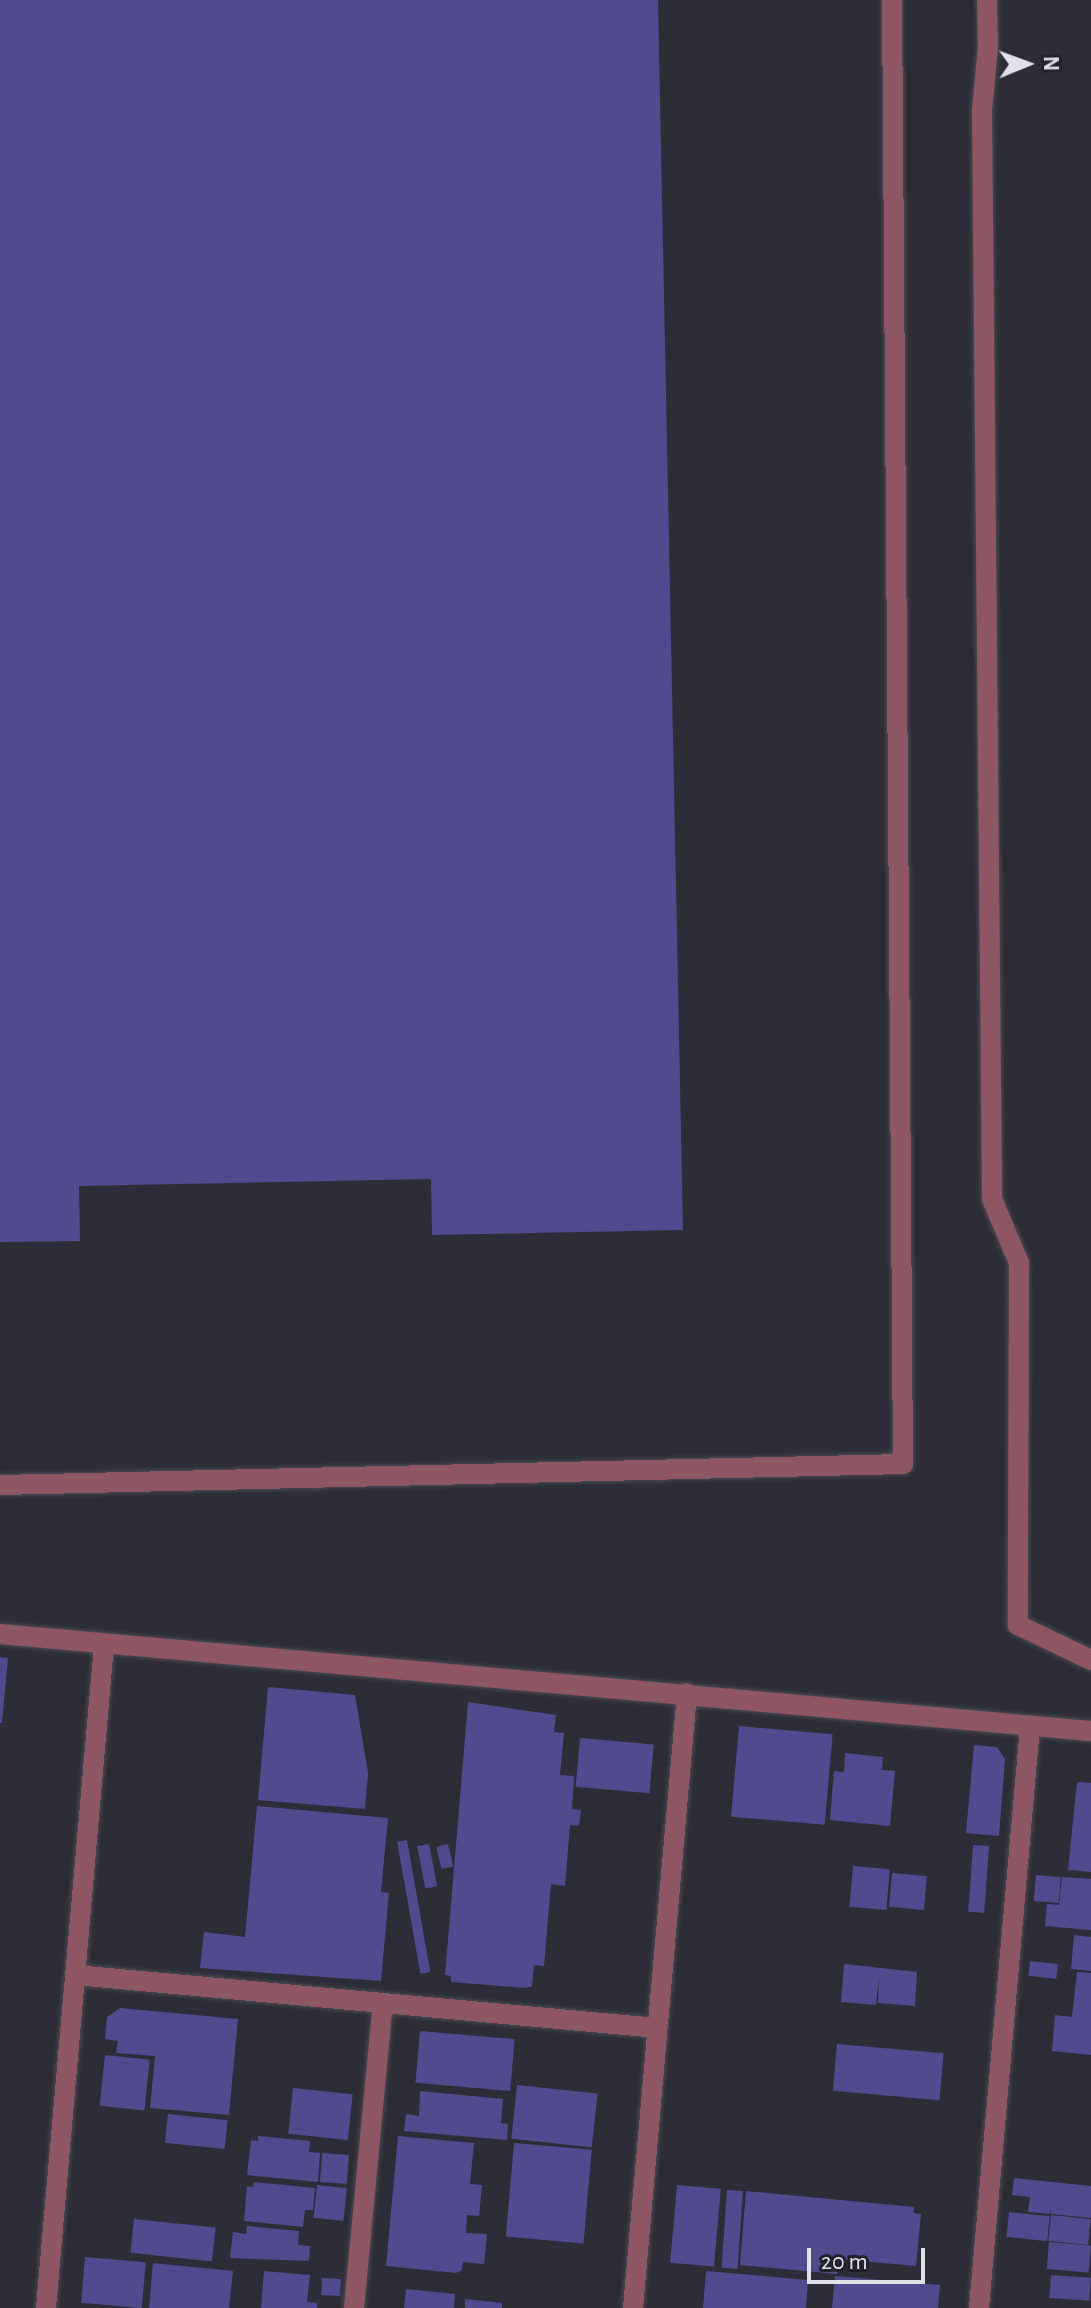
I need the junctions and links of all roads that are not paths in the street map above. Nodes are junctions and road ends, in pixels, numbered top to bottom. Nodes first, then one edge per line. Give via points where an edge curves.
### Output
1 (892, 0) edge
2 (987, 0) edge
3 (0, 1485) edge
4 (0, 1634) edge
5 (104, 1645) junction
6 (1091, 1660) edge
7 (687, 1693) junction
8 (1030, 1726) junction
9 (1091, 1731) edge
10 (75, 1975) junction
11 (383, 2003) junction
12 (657, 2028) junction
13 (46, 2308) edge
14 (354, 2308) edge
15 (633, 2308) edge
16 (979, 2308) edge

1 - 3 street via 903,1464
2 - 6 street via 982,111 992,1199 1019,1263 1018,1625
4 - 5 street
5 - 7 street
5 - 10 street
7 - 8 street
7 - 12 street
8 - 9 street
8 - 16 street
10 - 11 street
10 - 13 street
11 - 12 street
11 - 14 street
12 - 15 street

